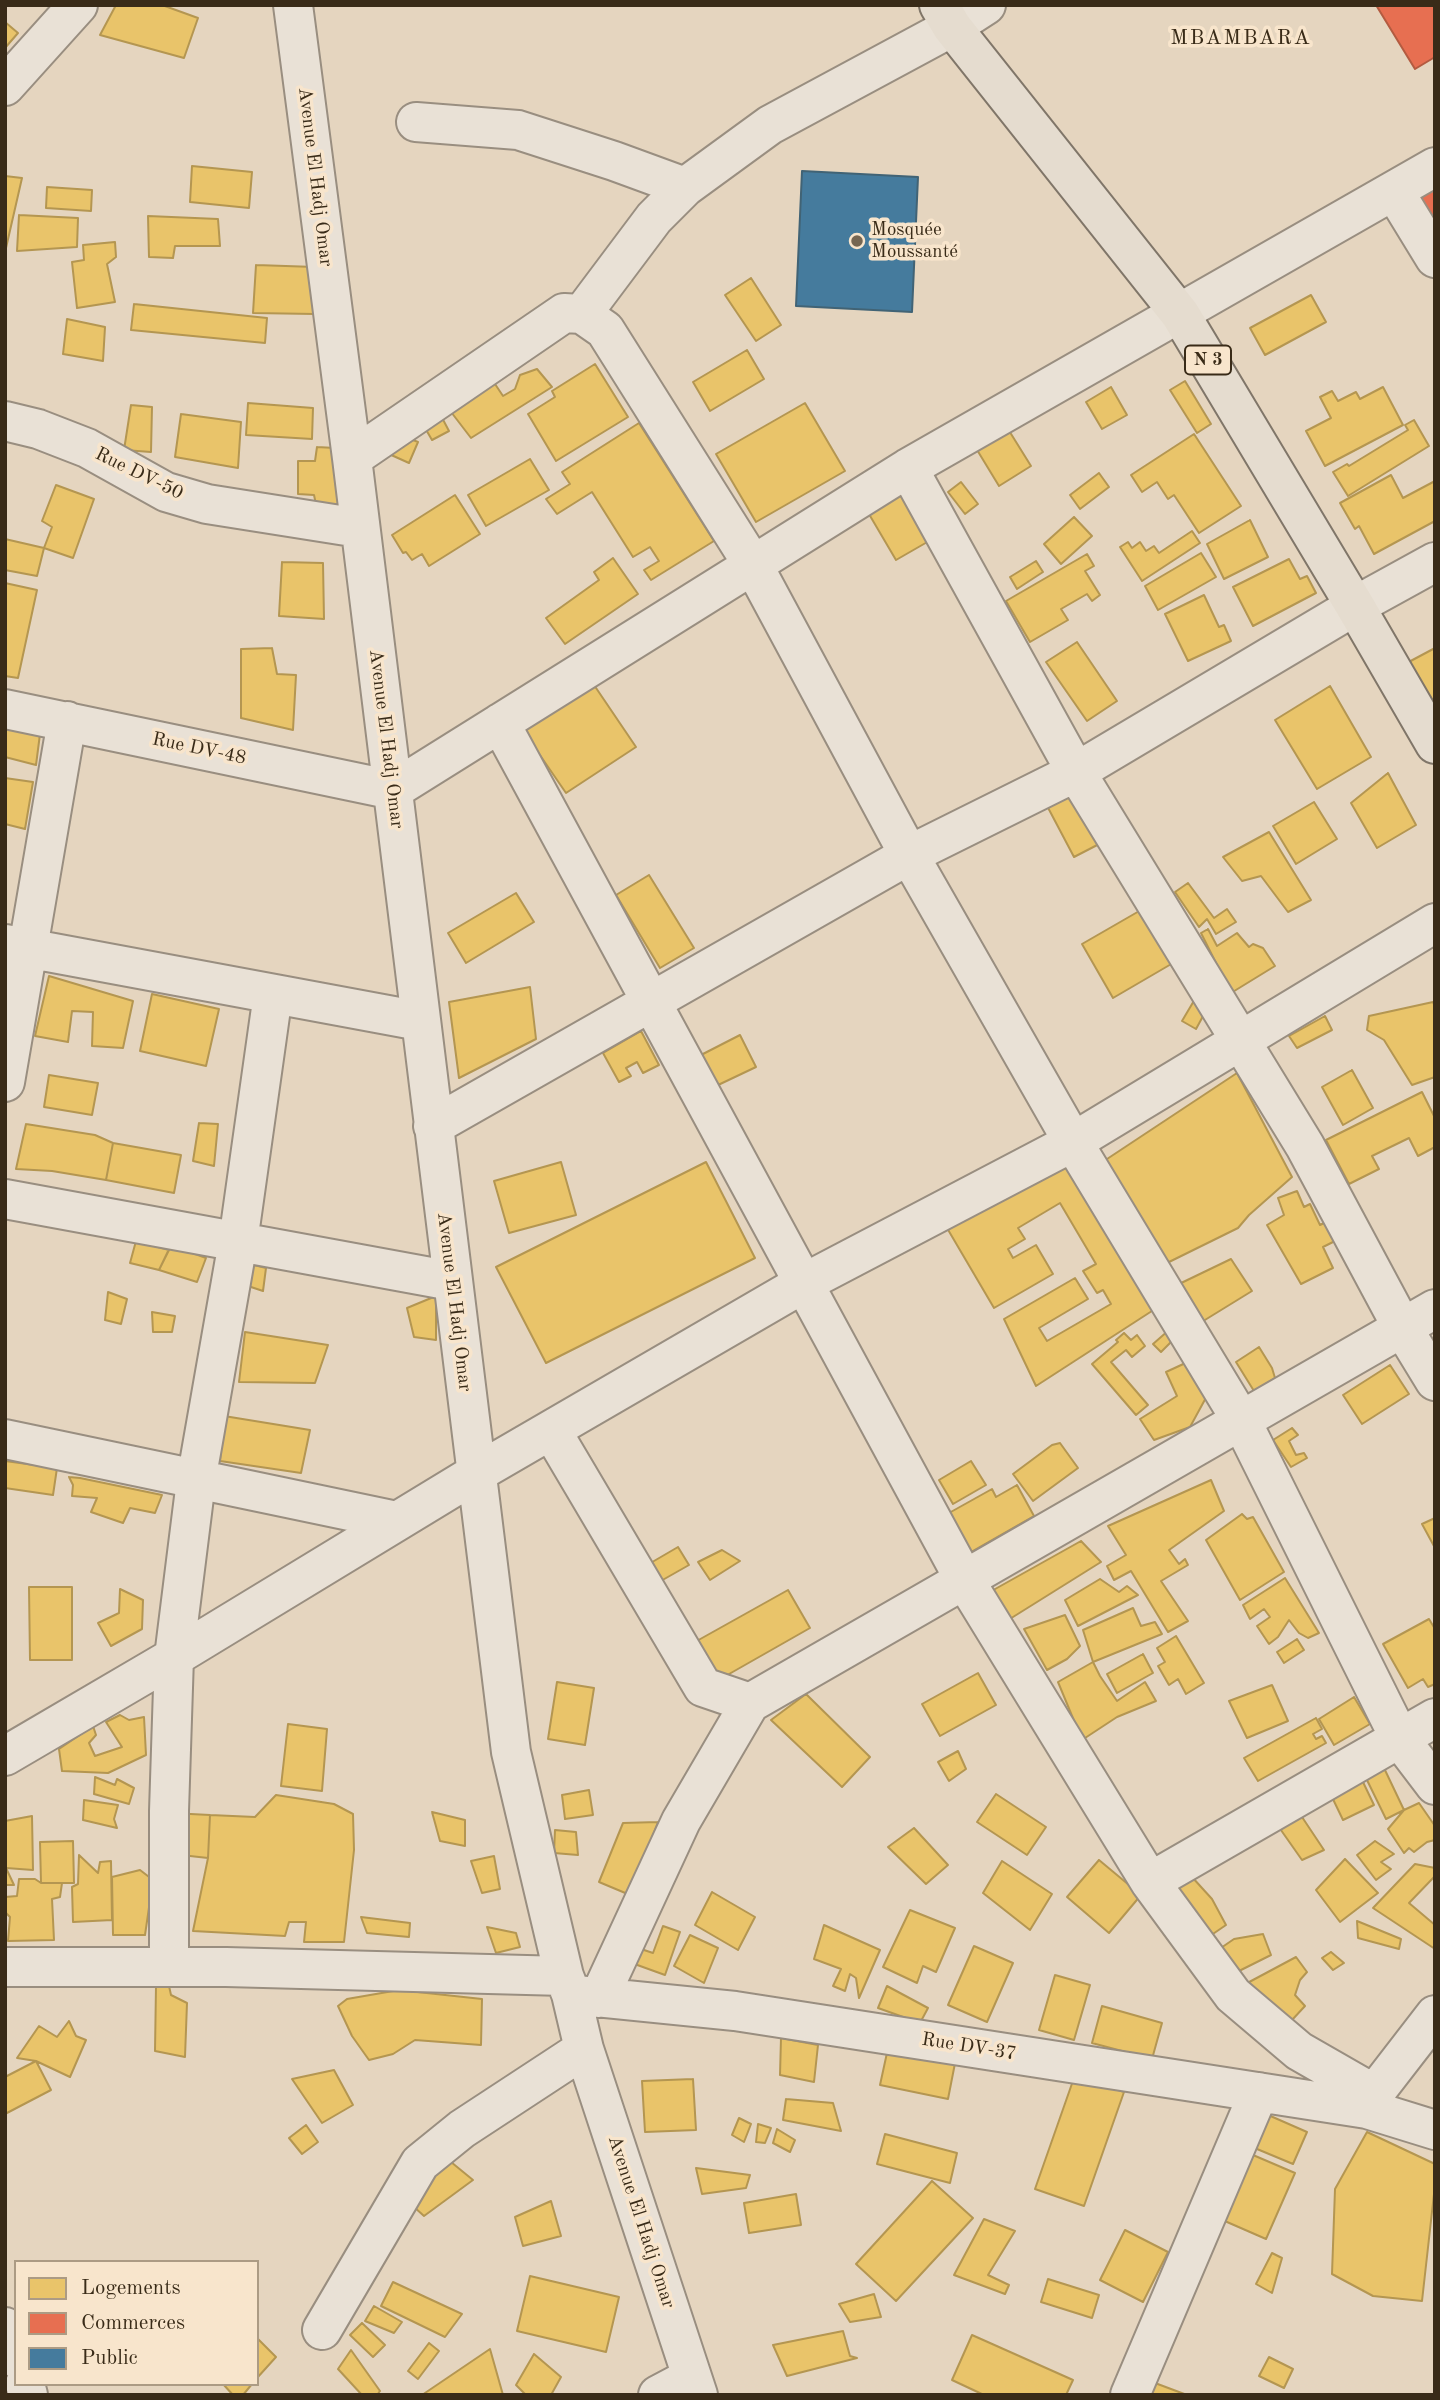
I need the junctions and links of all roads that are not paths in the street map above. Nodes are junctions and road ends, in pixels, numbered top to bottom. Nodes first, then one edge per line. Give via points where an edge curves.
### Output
1 (78, 5) edge
2 (293, 5) edge
3 (986, 5) edge
4 (945, 16) edge
5 (5, 86) edge
6 (416, 122) dead end
7 (1435, 167) edge
8 (685, 187) junction
9 (1394, 191) junction
10 (1435, 258) edge
11 (582, 314) junction
12 (1180, 314) junction
13 (5, 421) edge
14 (352, 458) junction
15 (908, 468) junction
16 (359, 528) junction
17 (1435, 562) edge
18 (753, 565) junction
19 (1355, 606) junction
20 (5, 709) edge
21 (67, 722) junction
22 (500, 723) junction
23 (1435, 744) edge
24 (1076, 772) junction
25 (393, 790) junction
26 (909, 855) junction
27 (1435, 923) edge
28 (17, 946) edge
29 (273, 994) junction
30 (650, 1002) junction
31 (420, 1021) junction
32 (1240, 1041) junction
33 (5, 1082) edge
34 (433, 1126) junction
35 (1073, 1142) junction
36 (5, 1199) edge
37 (238, 1242) junction
38 (452, 1281) junction
39 (804, 1283) junction
40 (1435, 1309) edge
41 (1402, 1327) junction
42 (1435, 1381) edge
43 (1241, 1420) junction
44 (551, 1430) junction
45 (5, 1439) edge
46 (475, 1474) junction
47 (196, 1480) junction
48 (397, 1521) junction
49 (964, 1579) junction
50 (174, 1657) junction
51 (750, 1703) junction
52 (1435, 1718) edge
53 (1400, 1739) junction
54 (5, 1756) edge
55 (1435, 1785) edge
56 (1150, 1882) junction
57 (5, 1967) edge
58 (169, 1967) junction
59 (578, 1990) junction
60 (1435, 2015) edge
61 (584, 2049) junction
62 (1259, 2092) junction
63 (1370, 2101) junction
64 (1435, 2130) edge
65 (5, 2327) edge
66 (322, 2330) dead end
67 (14, 2352) edge
68 (695, 2386) edge
69 (658, 2395) edge
70 (1130, 2395) edge

1 - 5 street
2 - 14 street, Avenue El Hadj Omar
3 - 4 street
4 - 8 street via 770,125
4 - 12 main road, N 3
6 - 8 street via 518,130
7 - 9 street
8 - 11 street via 654,218
9 - 10 street
9 - 12 street
11 - 14 street via 564,313
11 - 18 street via 605,330
12 - 15 street
12 - 19 main road, N 3
13 - 16 street, Rue DV-50 via 87,448 166,492 207,504
14 - 16 street, Avenue El Hadj Omar
15 - 18 street
15 - 24 street
16 - 25 street, Avenue El Hadj Omar
17 - 19 street
18 - 22 street
18 - 26 street
19 - 23 main road, N 3
19 - 24 street
20 - 21 street, Rue DV-48
21 - 25 street, Rue DV-48
21 - 28 street
22 - 25 street
22 - 30 street
24 - 26 street
24 - 32 street
25 - 31 street, Avenue El Hadj Omar
26 - 30 street
26 - 35 street
27 - 32 street
28 - 29 street
28 - 33 street
29 - 31 street
29 - 37 street
30 - 34 street
30 - 39 street
31 - 34 street, Avenue El Hadj Omar
32 - 35 street
32 - 41 street via 1305,1146
34 - 38 street, Avenue El Hadj Omar
35 - 39 street
35 - 43 street
36 - 37 street
37 - 38 street
37 - 47 street
38 - 46 street, Avenue El Hadj Omar
39 - 44 street
39 - 49 street
40 - 41 street
41 - 42 street
41 - 43 street
43 - 49 street
43 - 53 street
44 - 46 street
44 - 51 street via 703,1687
45 - 47 street
46 - 48 street
46 - 59 street, Avenue El Hadj Omar via 511,1752
47 - 48 street
47 - 50 street
48 - 50 street
49 - 51 street
49 - 56 street
50 - 54 street
50 - 58 street
51 - 59 street
52 - 53 street
53 - 55 street
53 - 56 street
56 - 63 street via 1233,1995
57 - 58 street, Rue DV-37
58 - 59 street, Rue DV-37
59 - 61 street, Avenue El Hadj Omar
59 - 62 street, Rue DV-37
60 - 63 street
61 - 66 street via 462,2129 420,2163
61 - 68 street, Avenue El Hadj Omar
62 - 63 street, Rue DV-37
62 - 70 street
63 - 64 street
65 - 67 street
68 - 69 street

